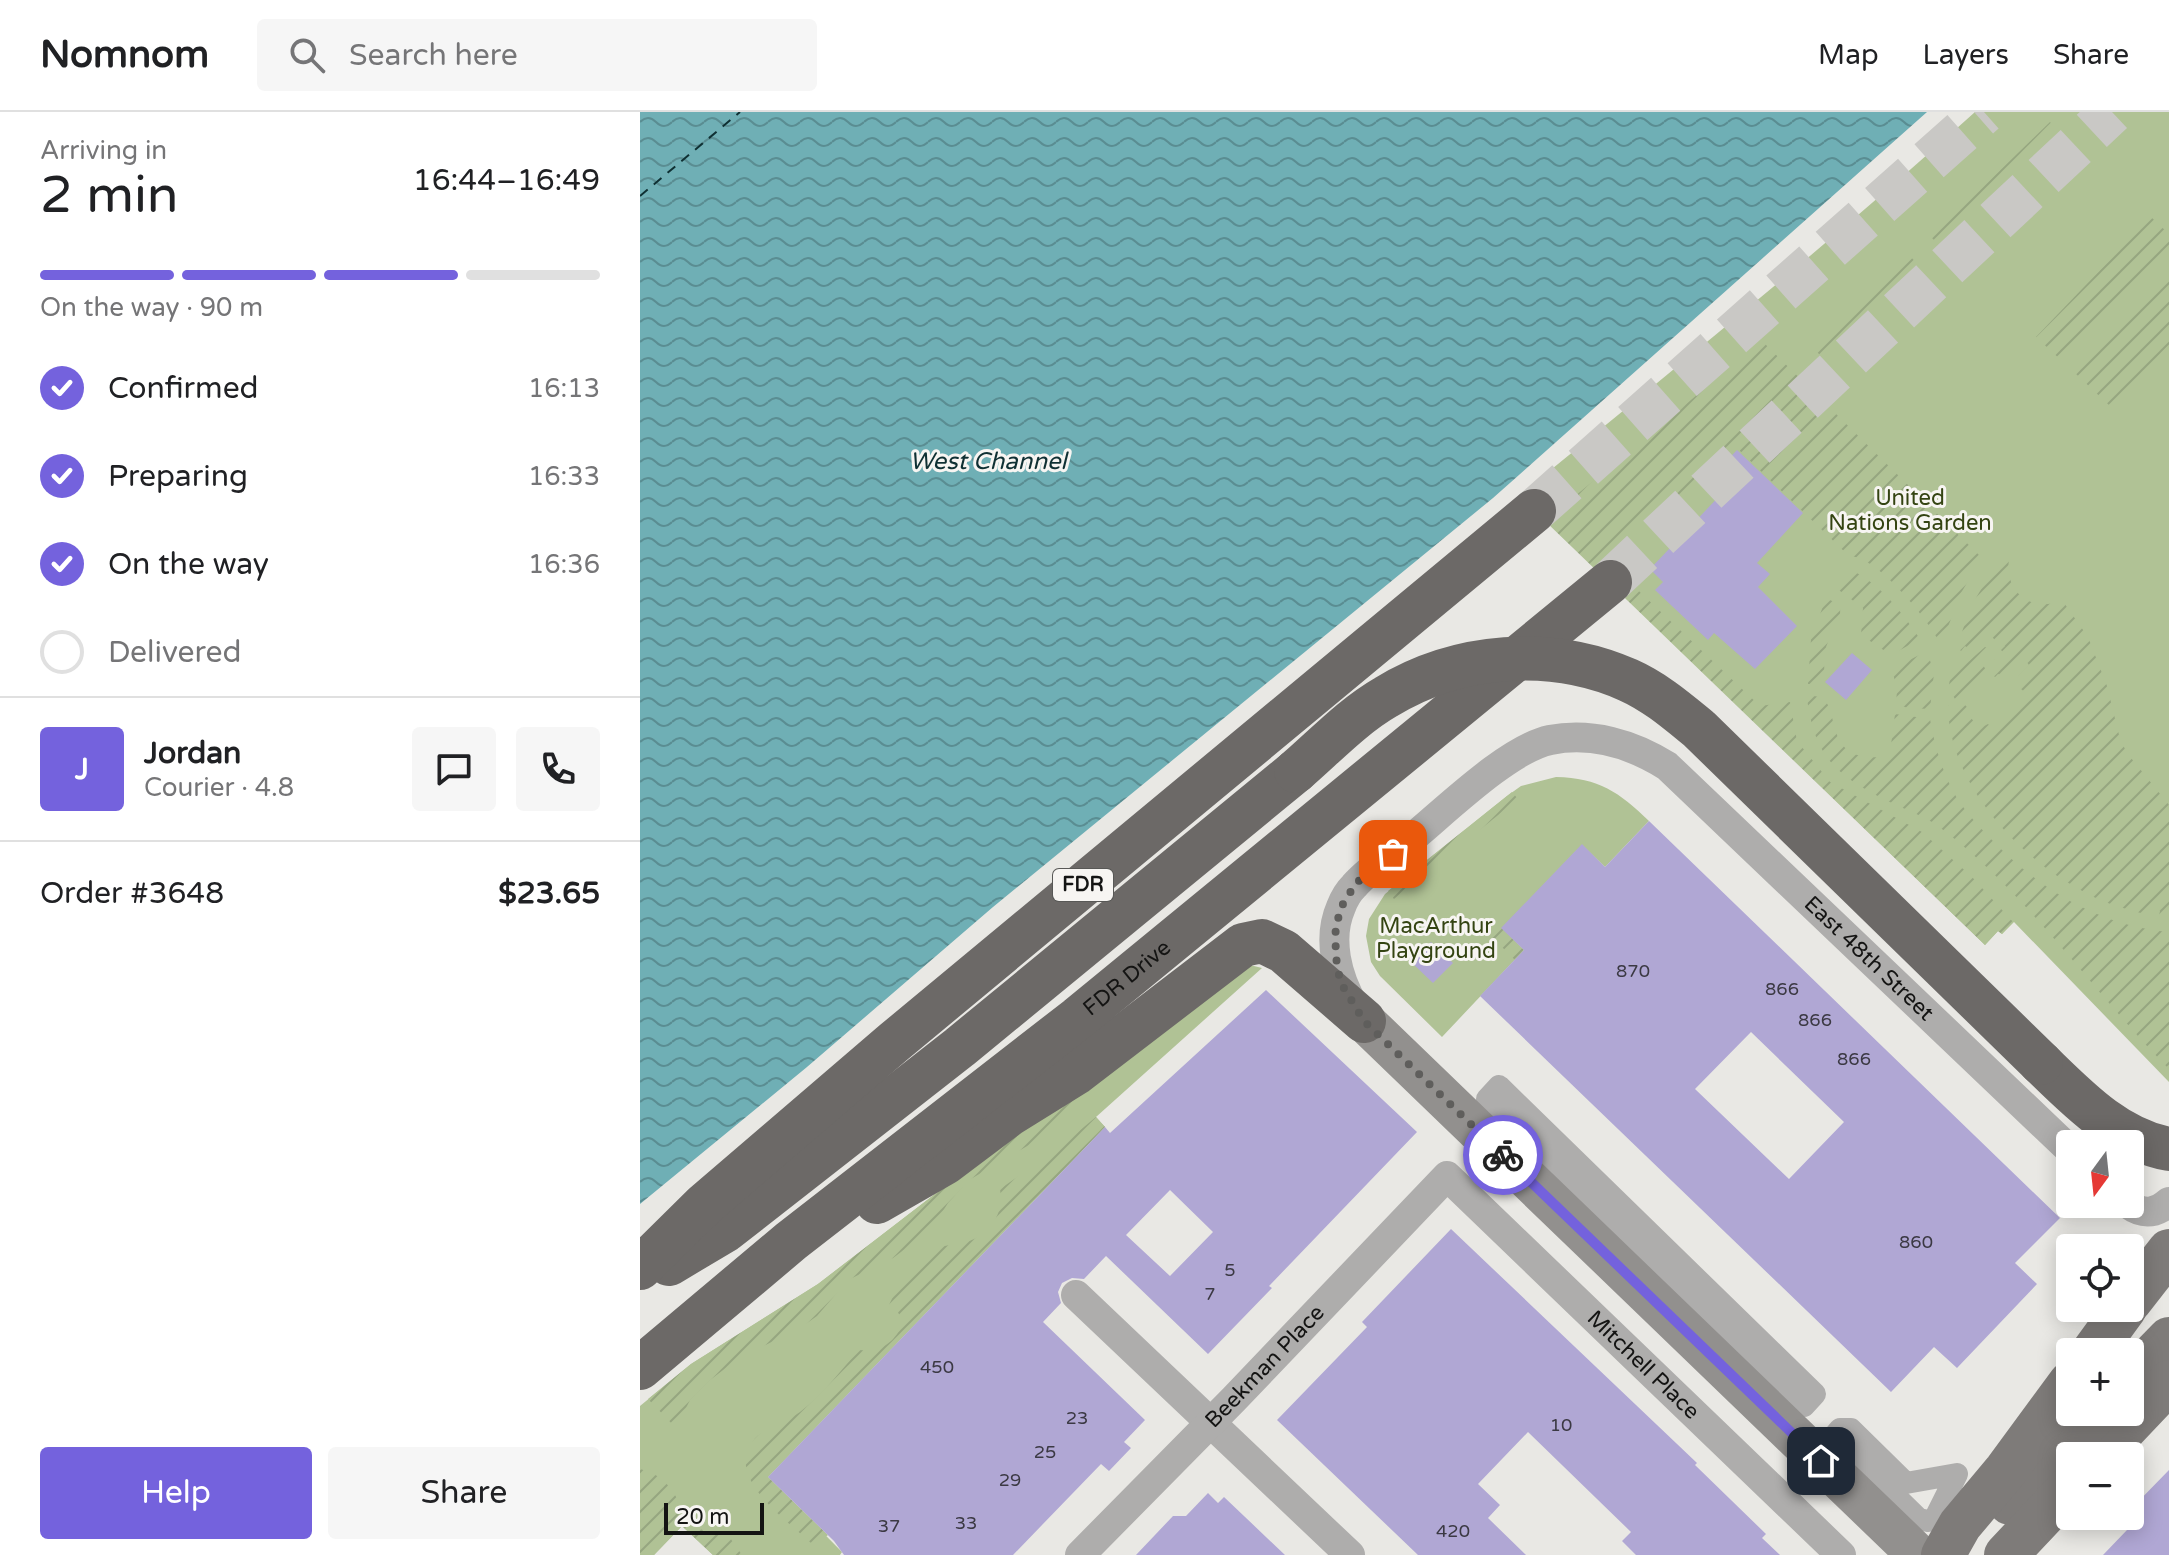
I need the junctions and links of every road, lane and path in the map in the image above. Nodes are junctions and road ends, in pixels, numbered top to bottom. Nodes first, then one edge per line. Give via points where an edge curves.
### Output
1 (1534, 511) tunnel mouth
2 (1610, 582) tunnel mouth
3 (1364, 1021) junction
4 (2056, 1137) edge
5 (2169, 1149) edge
6 (1447, 1176) joint
7 (2169, 1202) edge
8 (2144, 1212) edge
9 (791, 1241) junction
10 (2169, 1251) edge
11 (640, 1268) edge
12 (640, 1283) edge
13 (2144, 1283) edge
14 (1076, 1295) dead end
15 (2169, 1339) edge
16 (2144, 1365) edge
17 (640, 1368) edge
18 (2169, 1382) edge
19 (2056, 1402) edge
20 (1804, 1406) joint
21 (2169, 1417) edge
22 (1211, 1423) junction
23 (2084, 1426) edge
24 (2112, 1442) edge
25 (2143, 1442) edge
26 (2056, 1502) edge
27 (2058, 1530) edge
28 (1937, 1546) edge
29 (1080, 1555) edge
30 (1350, 1555) edge
31 (1841, 1555) edge
32 (2006, 1555) edge
33 (2034, 1555) edge

1 - 11 highway, FDR via 894,1042 704,1205
2 - 9 highway, FDR Drive via 1078,1018
3 - 4 street, East 48th Street via 1342,985 1335,950 1336,920 1356,883 1530,748 1548,741 1607,741 1667,766
3 - 9 highway via 1283,951 1262,941 1243,945 1110,1049 945,1163 890,1196
3 - 28 main road
5 - 12 highway, bridge via 2146,1144 2076,1098 1699,729 1649,691 1592,668 1495,659 1430,675 1385,697 960,1047 726,1230
6 - 22 street, Beekman Place
6 - 31 street, Mitchell Place
7 - 8 street
9 - 17 highway, FDR Drive
10 - 13 main road
14 - 22 street
15 - 16 main road
18 - 24 main road
19 - 28 main road via 2006,1470
20 - 20 street via 1815,1394 1499,1086 1487,1099
21 - 25 main road
22 - 29 street, Beekman Place
22 - 30 street
23 - 28 main road via 1984,1531
26 - 32 main road
27 - 33 main road
28 - 28 street via 1928,1521 1919,1519 1834,1436 1840,1429 1851,1429 1906,1483 1957,1474

